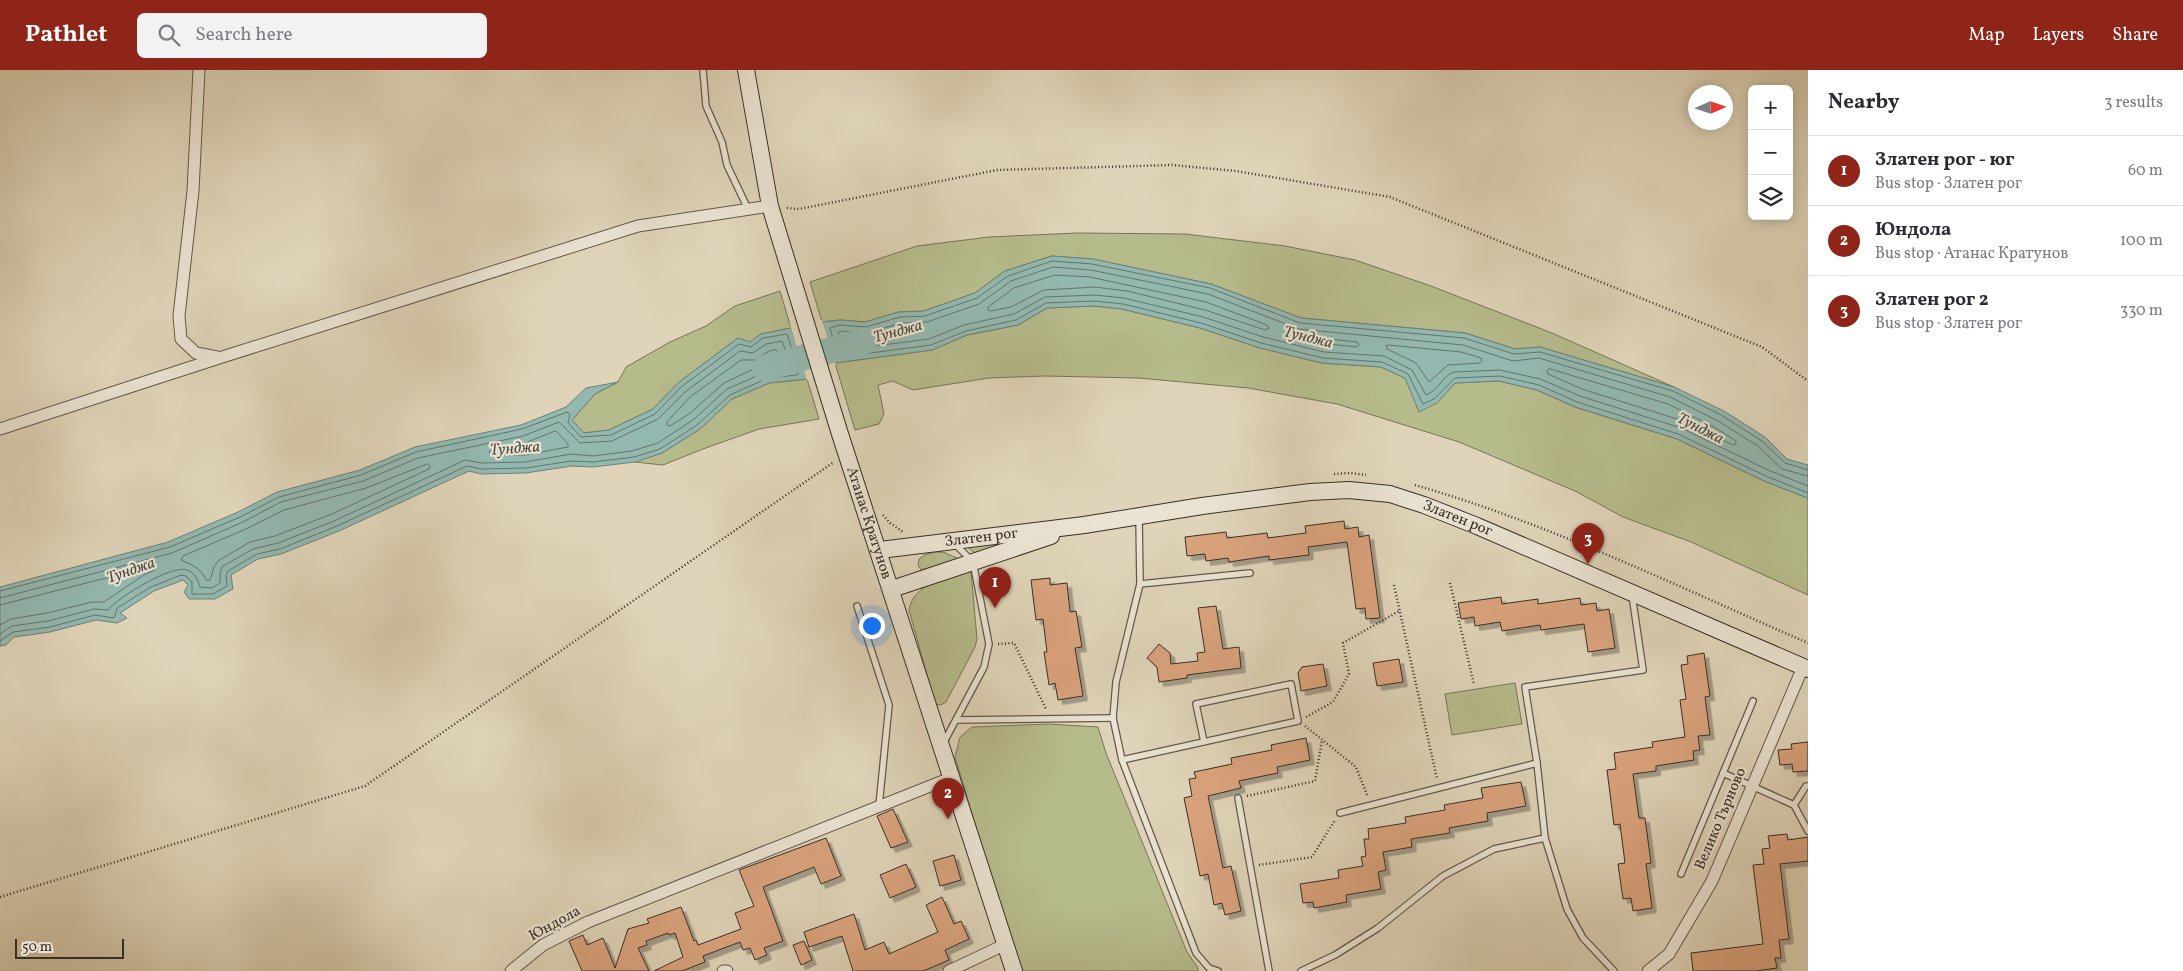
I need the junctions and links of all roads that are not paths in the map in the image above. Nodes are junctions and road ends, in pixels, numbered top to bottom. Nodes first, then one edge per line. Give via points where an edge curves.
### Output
1 (199, 70) edge
2 (703, 70) edge
3 (746, 70) edge
4 (770, 206) junction
5 (748, 209) junction
6 (219, 358) junction
7 (0, 429) edge
8 (1138, 515) junction
9 (1084, 525) junction
10 (953, 542) junction
11 (880, 550) junction
12 (973, 562) junction
13 (1250, 573) dead end
14 (1140, 584) junction
15 (892, 589) junction
16 (1632, 593) junction
17 (857, 606) dead end
18 (1806, 668) edge
19 (1753, 701) dead end
20 (1114, 718) junction
21 (956, 720) junction
22 (1204, 742) junction
23 (942, 746) junction
24 (1122, 760) junction
25 (1537, 763) junction
26 (1723, 773) junction
27 (953, 778) junction
28 (1752, 786) junction
29 (1808, 786) edge
30 (1238, 798) road end
31 (1794, 805) junction
32 (879, 806) junction
33 (1340, 813) road end
34 (1808, 831) edge
35 (1545, 838) junction
36 (1680, 874) dead end
37 (1006, 944) junction
38 (1209, 969) edge
39 (511, 971) edge
40 (949, 971) edge
41 (1014, 971) edge
42 (1218, 971) edge
43 (1269, 971) edge
44 (1301, 971) edge
45 (1614, 971) edge
46 (1648, 971) edge

1 - 6 street via 193,191 179,316 181,339 196,353
2 - 5 lane via 706,106 722,142 727,165
3 - 4 street, Атанас Кратунов
4 - 5 street
4 - 11 street, Атанас Кратунов via 840,434
5 - 6 street via 638,226
6 - 7 street
8 - 9 street, Златен рог
8 - 14 lane
8 - 16 street, Златен рог via 1310,492 1350,490 1390,494 1477,526
9 - 10 street, Златен рог
9 - 12 street, Златен рог
10 - 11 street, Златен рог
10 - 12 lane
11 - 15 street, Атанас Кратунов
12 - 15 street, Златен рог
12 - 21 lane via 989,644 984,667
13 - 14 lane
14 - 20 lane via 1116,682
15 - 23 street, Атанас Кратунов
16 - 18 street, Златен рог
16 - 25 lane via 1643,670 1525,687
17 - 32 lane via 889,705
18 - 28 street, Велико Търново
19 - 26 lane
20 - 21 lane
20 - 24 lane
21 - 23 lane
22 - 22 lane via 1196,704 1291,684 1298,721
22 - 24 lane
23 - 27 street, Атанас Кратунов
24 - 38 lane via 1196,953
25 - 33 lane
25 - 35 lane
26 - 28 lane
26 - 36 lane
27 - 32 street, Юндола
27 - 37 street, Атанас Кратунов
28 - 31 lane
28 - 46 street, Велико Търново via 1712,880 1669,954
29 - 31 lane
30 - 43 lane
31 - 34 lane
32 - 39 street, Юндола via 588,922 543,945
35 - 44 lane via 1494,849 1443,876 1378,928 1335,955
35 - 45 lane via 1567,909 1583,938
37 - 40 street
37 - 41 street, Атанас Кратунов
38 - 42 lane

